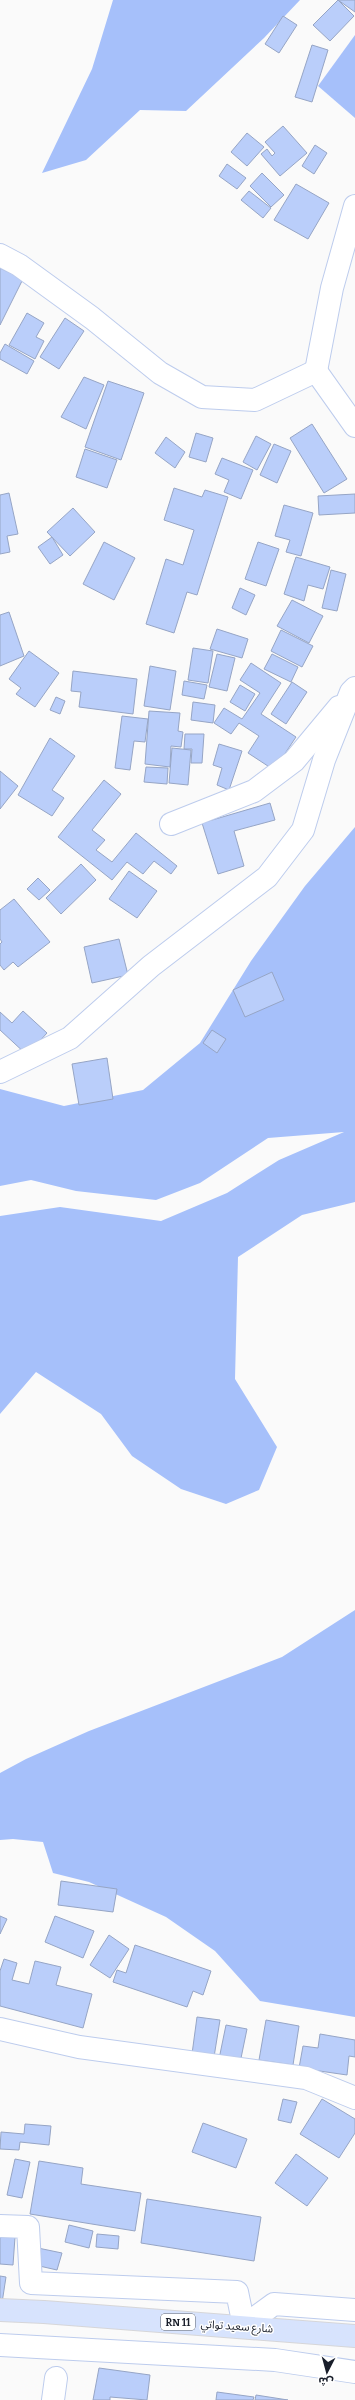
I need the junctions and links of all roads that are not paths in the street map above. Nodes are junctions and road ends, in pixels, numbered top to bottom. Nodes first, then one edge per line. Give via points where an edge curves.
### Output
1 (355, 206) edge
2 (0, 255) edge
3 (316, 371) junction
4 (355, 426) edge
5 (353, 690) edge
6 (171, 824) dead end
7 (0, 1072) edge
8 (0, 2029) edge
9 (355, 2098) edge
10 (0, 2226) edge
11 (0, 2310) edge
12 (355, 2310) edge
13 (244, 2326) junction
14 (355, 2336) edge
15 (0, 2345) edge
16 (355, 2372) edge
17 (56, 2378) dead end
18 (53, 2400) edge

1 - 3 street via 332,288
2 - 3 street via 92,318 160,373 202,397 255,400
3 - 4 street
5 - 6 street via 294,761 254,791
5 - 7 street via 324,760 303,830 267,877 151,966 70,1038
8 - 9 street via 79,2047 306,2078
10 - 13 street via 28,2227 30,2283 237,2292
11 - 13 main road, شارع سعيد تواتي / RN 11
12 - 13 street via 274,2304
13 - 14 main road, شارع سعيد تواتي / RN 11
15 - 16 street via 275,2360
17 - 18 street

